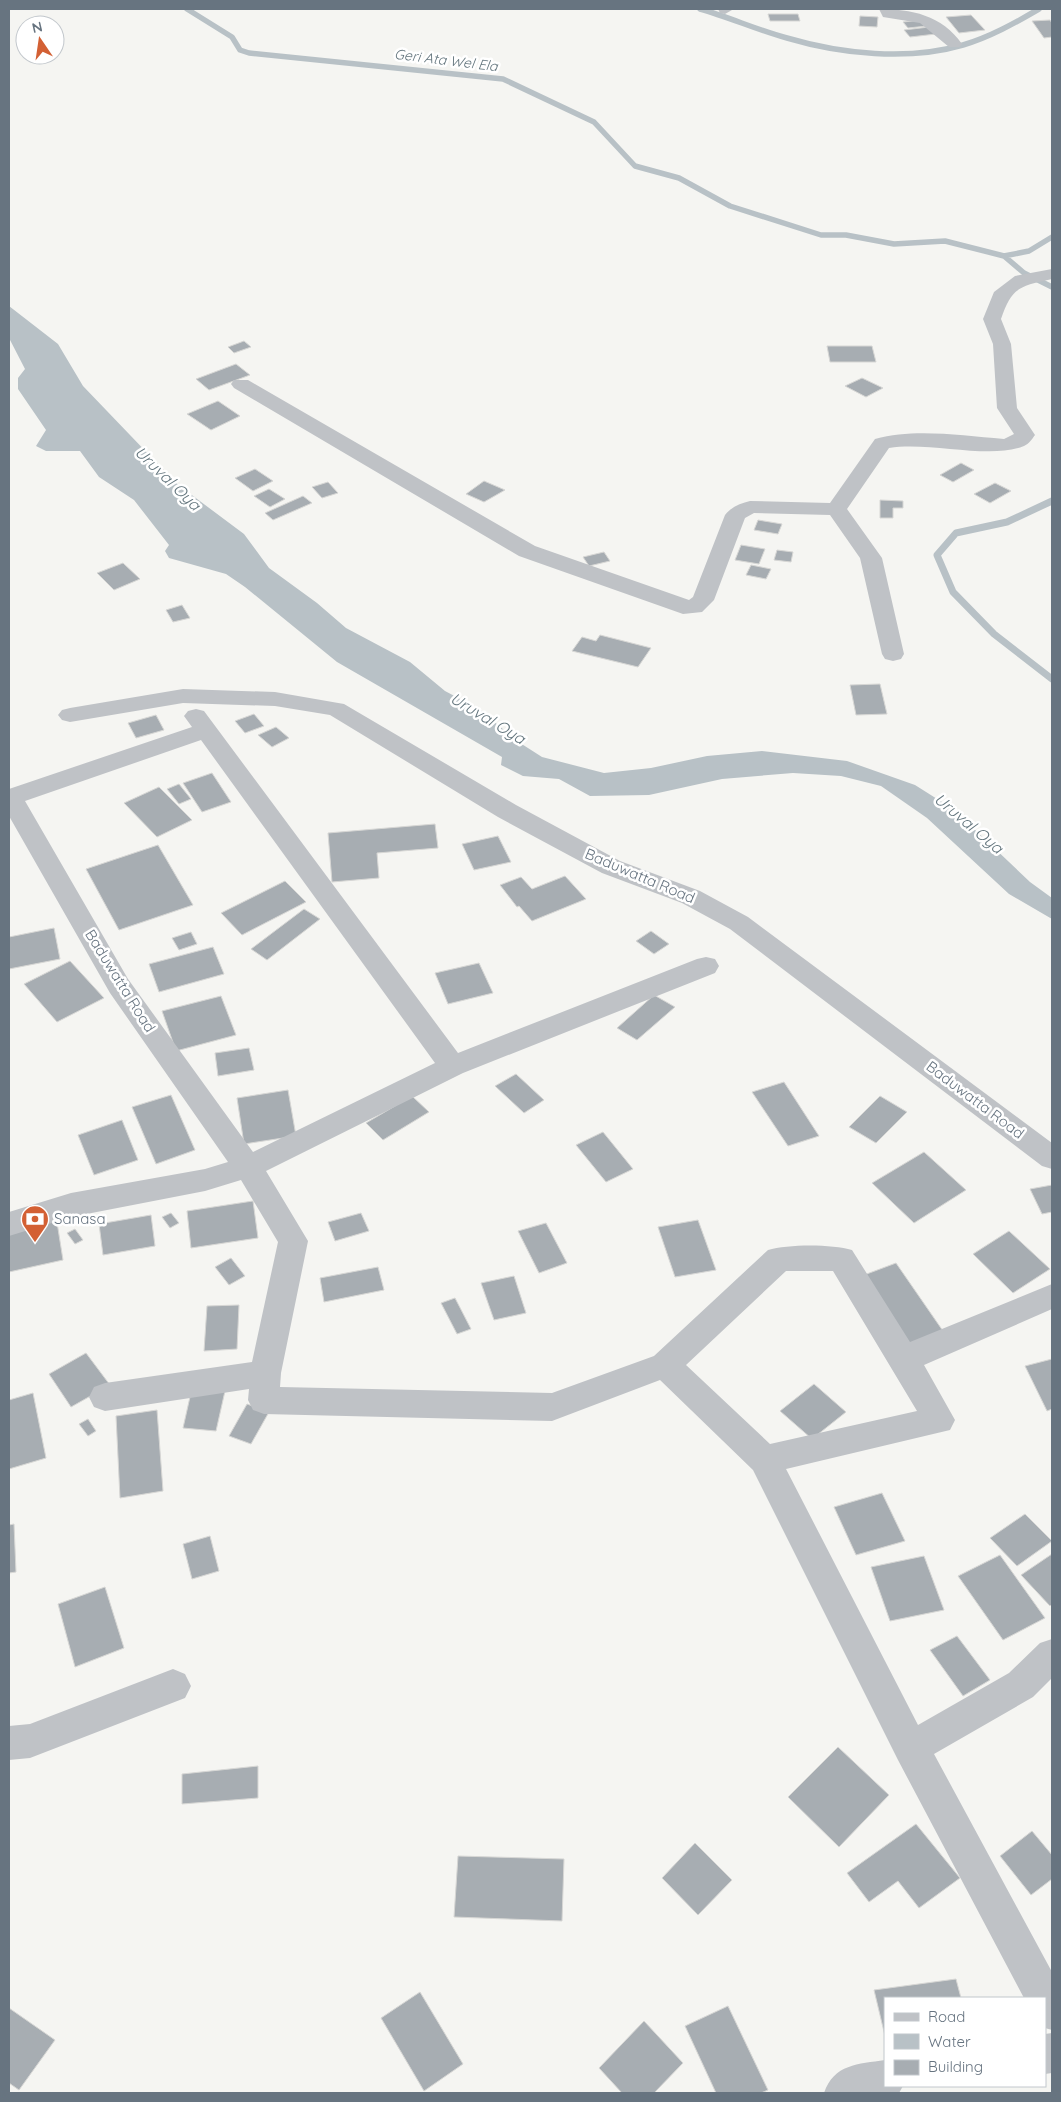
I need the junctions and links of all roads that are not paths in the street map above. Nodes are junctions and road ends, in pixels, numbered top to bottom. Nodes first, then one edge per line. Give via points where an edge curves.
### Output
1 (886, 9) edge
2 (954, 44) dead end
3 (1039, 276) edge
4 (241, 384) dead end
5 (836, 509) junction
6 (893, 654) dead end
7 (183, 696) junction
8 (70, 715) dead end
9 (206, 730) junction
10 (10, 797) edge
11 (706, 966) dead end
12 (454, 1066) junction
13 (1052, 1158) edge
14 (244, 1162) junction
15 (9, 1224) edge
16 (1052, 1296) edge
17 (904, 1359) junction
18 (666, 1365) junction
19 (265, 1373) junction
20 (105, 1397) dead end
21 (764, 1460) junction
22 (1052, 1655) edge
23 (173, 1686) dead end
24 (9, 1743) edge
25 (912, 1748) junction
26 (1045, 1997) edge
27 (1046, 2000) edge
28 (1052, 2011) edge
29 (884, 2080) edge
30 (844, 2093) edge

1 - 2 street via 888,14 926,18
3 - 5 street via 1000,296 992,319 1002,344 1007,408 1025,435 1020,442 1004,445 905,438 882,443
4 - 5 street via 527,551 683,607 694,607 703,600 736,515 742,510 750,507
5 - 6 street via 871,558
7 - 8 street, Baduwatta Road
7 - 9 street
7 - 13 street, Baduwatta Road via 275,699 336,709 507,811 603,862 691,897 740,923
9 - 10 street, Baduwatta Road
9 - 12 street
10 - 14 street, Baduwatta Road via 119,986
11 - 12 street
12 - 14 street
14 - 15 street via 205,1180 72,1205
14 - 19 street, Baduwatta Road via 293,1241
16 - 17 street
17 - 18 street via 842,1259 779,1259
17 - 21 street via 939,1420
18 - 19 street, Baduwatta Road via 552,1407 264,1400
18 - 21 street
19 - 20 street
21 - 25 street
22 - 25 street via 1020,1685
23 - 24 street via 30,1741
25 - 26 street
27 - 28 street
29 - 30 street via 856,2084

